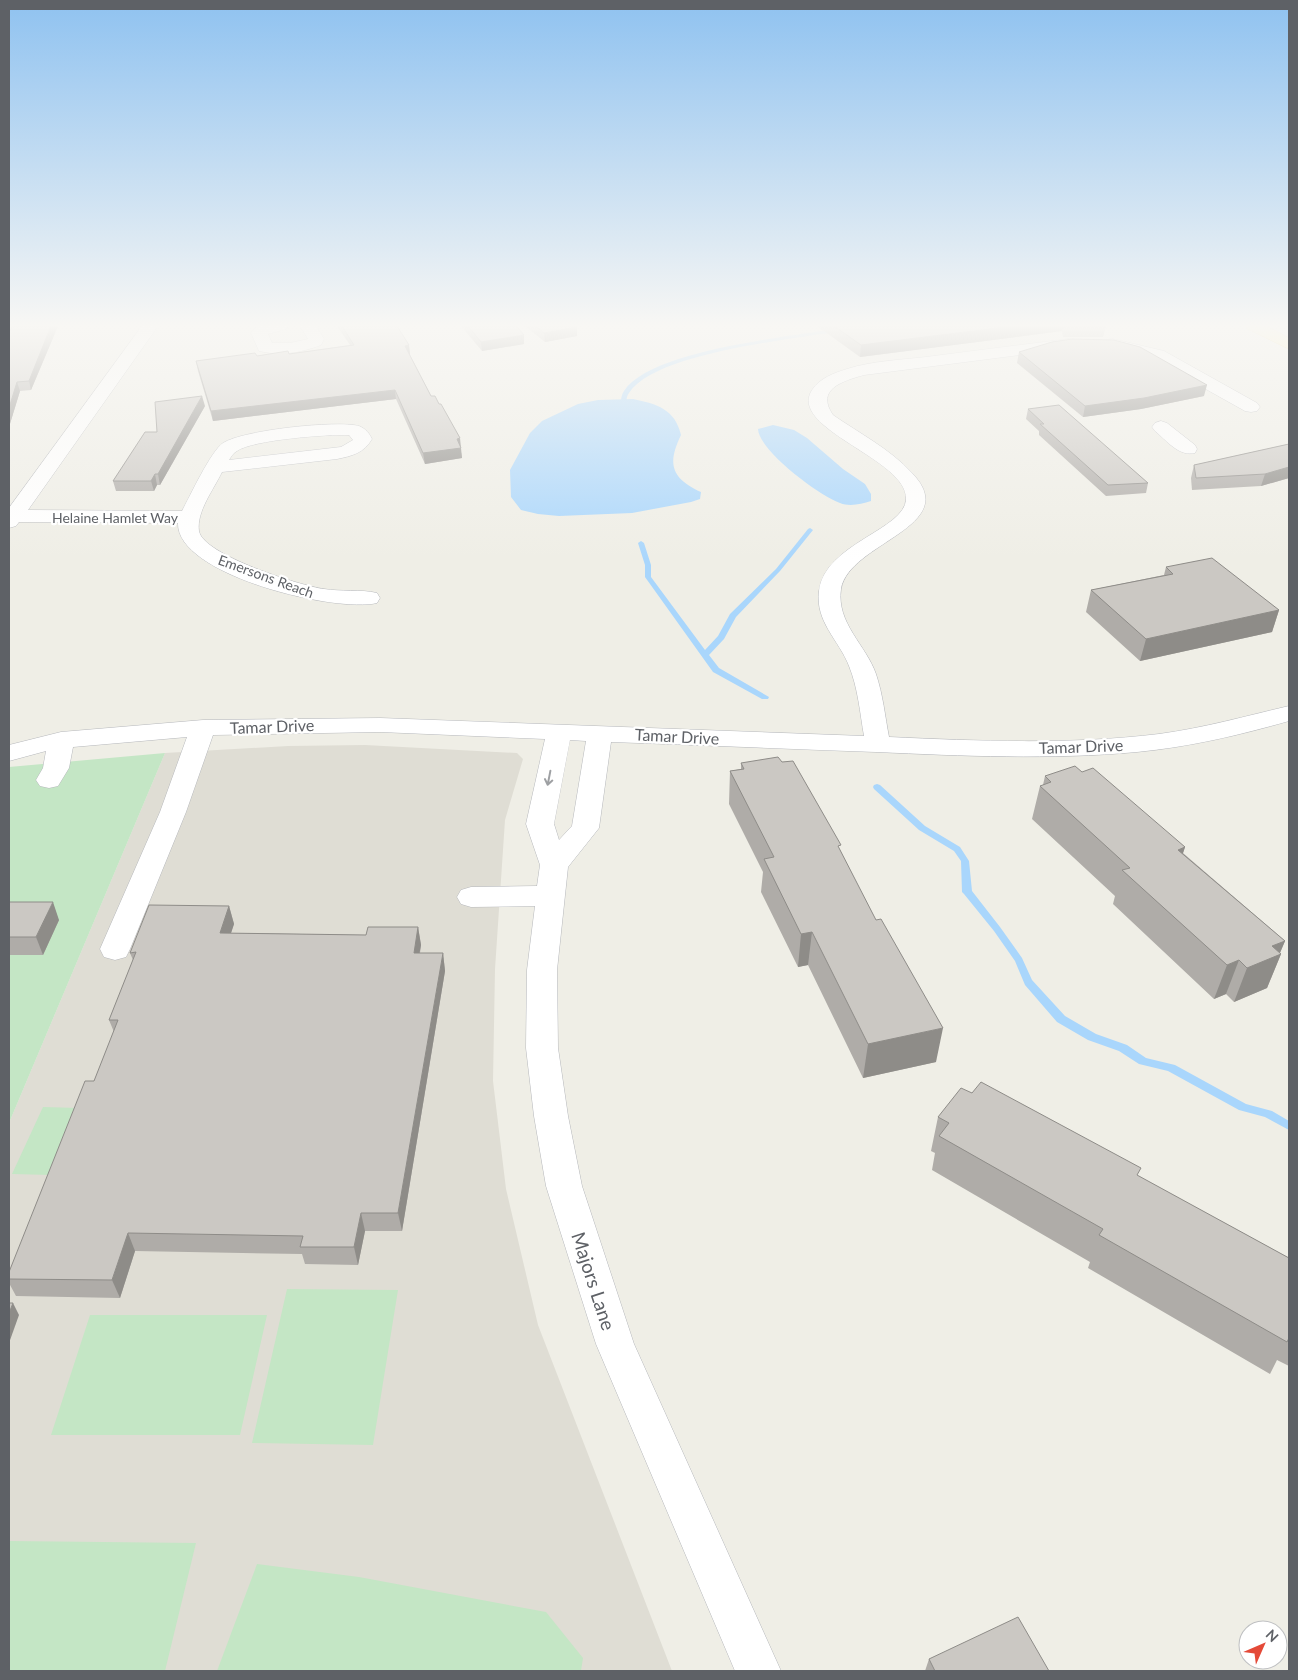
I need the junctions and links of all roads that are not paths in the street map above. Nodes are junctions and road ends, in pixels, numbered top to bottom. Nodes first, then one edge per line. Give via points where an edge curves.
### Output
1 (93, 404) edge
2 (817, 404) edge
3 (1245, 404) edge
4 (1250, 407) dead end
5 (1161, 427) dead end
6 (1188, 449) dead end
7 (217, 467) junction
8 (189, 518) junction
9 (11, 519) edge
10 (369, 598) dead end
11 (1289, 713) edge
12 (204, 728) junction
13 (559, 731) junction
14 (600, 733) junction
15 (9, 737) edge
16 (61, 740) junction
17 (878, 744) junction
18 (9, 753) edge
19 (49, 780) dead end
20 (552, 881) junction
21 (471, 896) dead end
22 (115, 949) dead end
23 (758, 1671) edge

1 - 9 street
2 - 17 street via 826,419 895,468 915,488 914,510 893,531 869,544 836,571 830,589 828,605 833,623 861,665
3 - 4 street
5 - 6 street
7 - 7 street, Helaine Hamlet Way via 228,449 249,440 331,430 351,430 363,439 354,448 337,453
7 - 8 street, Helaine Hamlet Way
8 - 9 street, Helaine Hamlet Way
8 - 10 street, Emersons Reach via 188,530 196,545 228,564 300,591 347,599
11 - 17 street, Tamar Drive via 1184,738 1118,746 1018,748
12 - 13 street, Tamar Drive via 380,725
12 - 16 street, Tamar Drive
12 - 22 street via 173,812
13 - 14 street, Tamar Drive
13 -> 20 street, Majors Lane via 540,824
14 - 17 street, Tamar Drive
14 - 20 street via 585,828
15 - 16 street, Tamar Drive
16 - 18 street, Tamar Drive
16 - 19 street via 56,768
20 - 21 street
20 - 23 street, Majors Lane via 542,970 542,1048 564,1186 615,1344

